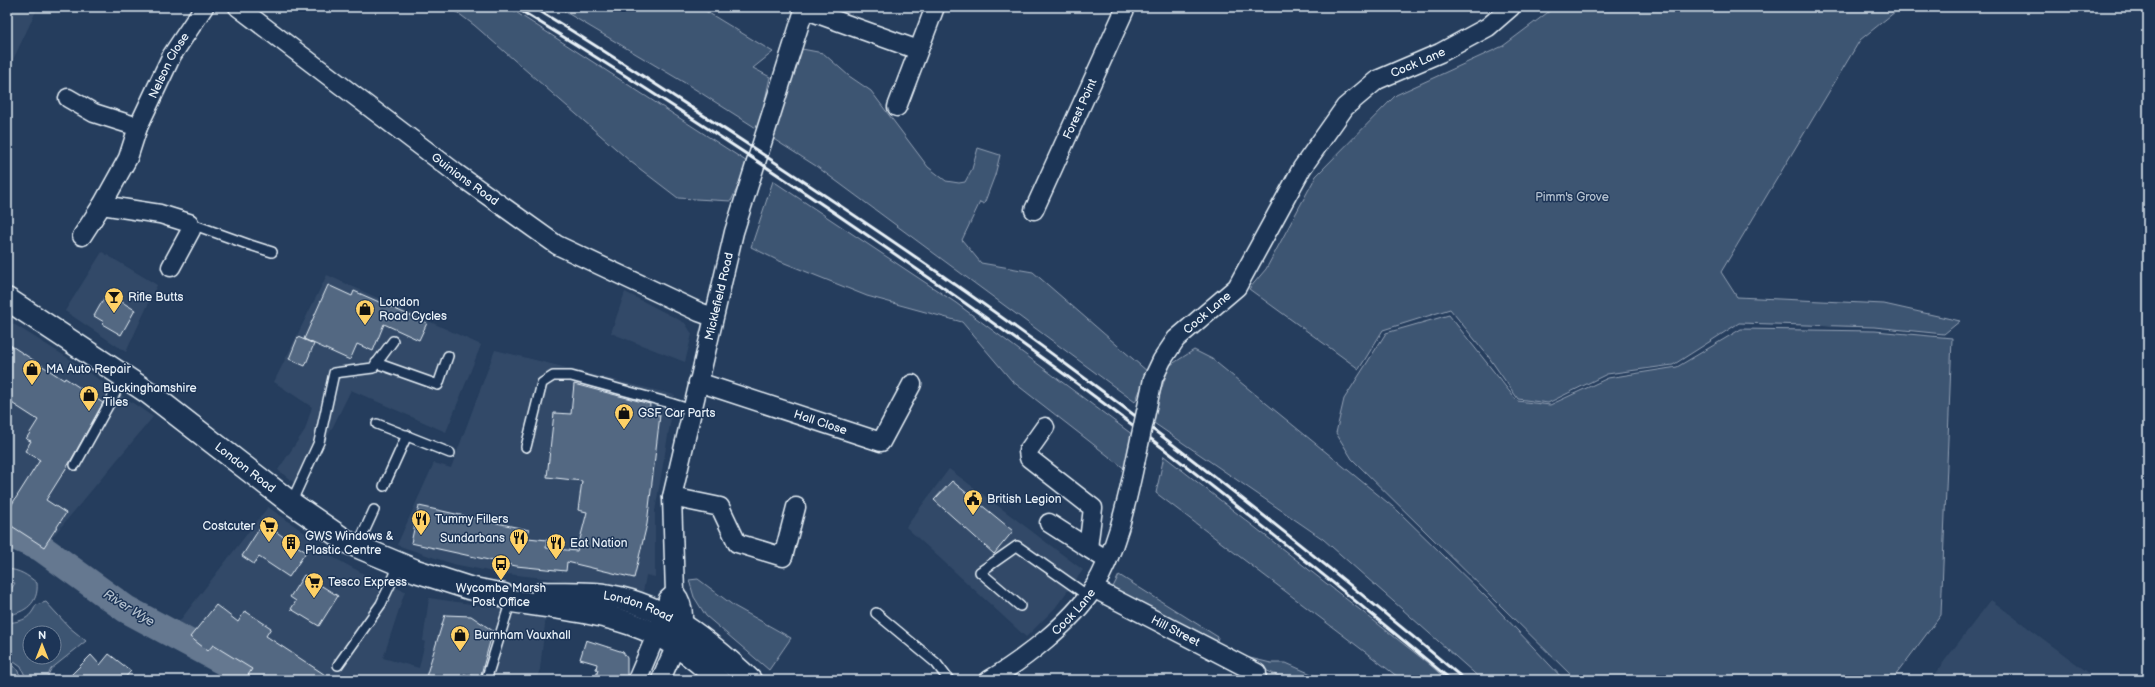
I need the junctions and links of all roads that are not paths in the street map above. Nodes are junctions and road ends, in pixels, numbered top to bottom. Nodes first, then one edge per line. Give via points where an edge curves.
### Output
1 (204, 7) edge
2 (238, 7) edge
3 (935, 7) edge
4 (1126, 7) edge
5 (1511, 7) edge
6 (805, 8) edge
7 (918, 50) junction
8 (68, 98) dead end
9 (897, 108) dead end
10 (138, 127) junction
11 (102, 205) junction
12 (1034, 210) dead end
13 (189, 223) junction
14 (82, 236) dead end
15 (272, 252) dead end
16 (171, 267) dead end
17 (7, 299) edge
18 (713, 317) junction
19 (393, 341) dead end
20 (448, 356) dead end
21 (376, 363) junction
22 (124, 377) junction
23 (698, 382) junction
24 (912, 384) dead end
25 (692, 410) junction
26 (377, 424) dead end
27 (1045, 427) dead end
28 (407, 435) junction
29 (526, 447) dead end
30 (450, 453) dead end
31 (75, 465) dead end
32 (384, 486) dead end
33 (672, 496) junction
34 (291, 503) junction
35 (796, 507) dead end
36 (374, 510) dead end
37 (1049, 523) dead end
38 (357, 547) junction
39 (1088, 548) junction
40 (1107, 560) junction
41 (400, 564) junction
42 (1091, 592) junction
43 (675, 593) junction
44 (510, 596) junction
45 (1020, 606) dead end
46 (876, 614) dead end
47 (661, 624) junction
48 (680, 635) junction
49 (338, 665) dead end
50 (1258, 673) dead end
51 (999, 678) edge
52 (486, 680) edge
53 (637, 680) edge
54 (661, 680) edge
55 (718, 680) edge
56 (750, 680) edge
57 (949, 680) edge

1 - 10 street, Nelson Close via 172,55
2 - 18 street, Guinions Road via 456,173 557,245
3 - 7 street
4 - 12 street, Forest Point
5 - 40 street, Cock Lane, bridge via 1488,27 1440,53 1377,80 1345,107 1302,168 1237,287 1176,339 1152,379 1127,502
6 - 7 street
6 - 18 street, Micklefield Road via 734,232
7 - 9 street
8 - 10 street via 94,113
10 - 11 street, Nelson Close via 128,158
11 - 13 street via 160,214
11 - 14 street, Nelson Close
13 - 15 lane
13 - 16 street via 191,230
17 - 22 main road, London Road
18 - 23 street, Micklefield Road
19 - 21 lane
20 - 21 lane via 438,385
21 - 34 lane via 373,368 334,373 319,442
22 - 31 lane
22 - 34 main road, London Road via 149,393
23 - 24 street, Hall Close via 882,442
23 - 25 street, Micklefield Road
25 - 29 lane via 571,376 553,376 542,383
25 - 33 street, Micklefield Road
26 - 28 lane
27 - 39 street via 1028,451 1029,458 1094,508
28 - 30 lane
28 - 32 lane
33 - 35 street via 720,507 736,543 783,557
33 - 43 street, Micklefield Road
34 - 38 main road, London Road
36 - 38 lane
37 - 39 street
38 - 41 main road, London Road
39 - 40 street
40 - 42 street, Cock Lane
41 - 44 main road, London Road via 469,588
41 - 49 lane via 381,604
42 - 45 lane via 1017,546 980,572
42 - 50 street, Hill Street
42 - 51 street, Cock Lane via 1051,636
43 - 47 street via 668,599
43 - 48 street, Micklefield Road via 681,600
44 - 47 main road, London Road
44 - 52 lane
46 - 57 lane via 936,663
47 - 48 main road, London Road
47 - 53 street
48 - 54 street
48 - 55 main road, London Road via 700,662
48 - 56 main road, London Road via 712,645

